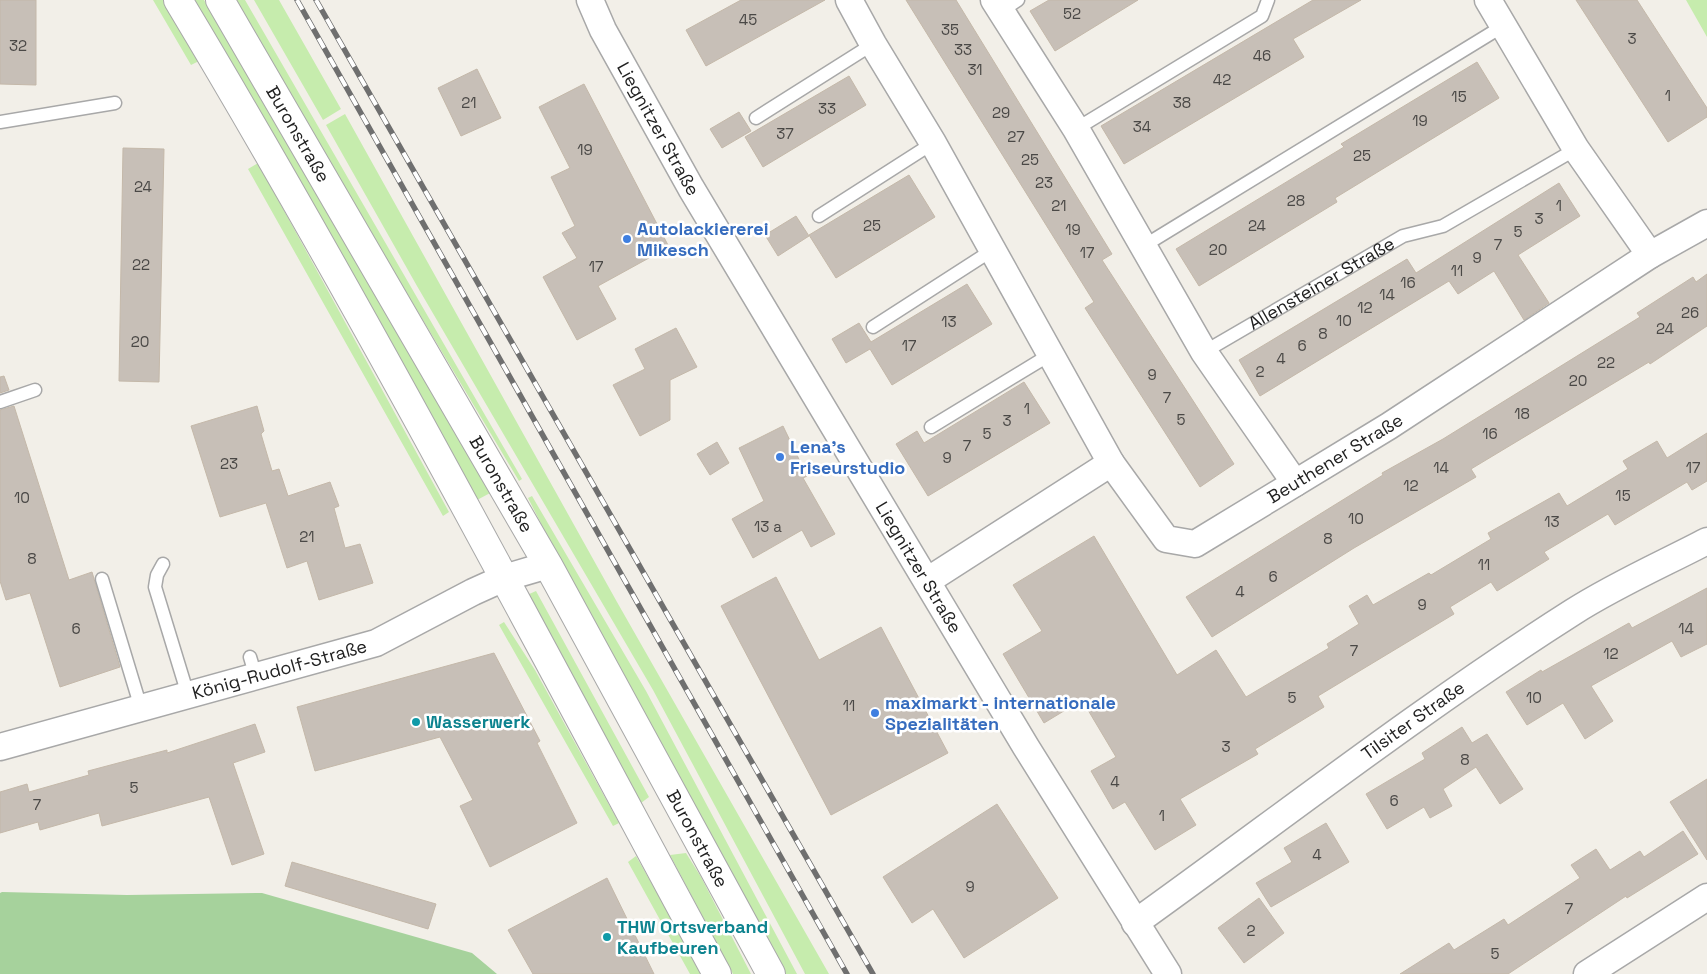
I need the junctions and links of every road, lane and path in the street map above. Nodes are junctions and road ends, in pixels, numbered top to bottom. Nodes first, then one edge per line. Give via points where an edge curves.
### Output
1 (178, 0) edge
2 (220, 0) edge
3 (590, 0) edge
4 (849, 0) edge
5 (1268, 0) edge
6 (1488, 0) edge
7 (1004, 4) edge
8 (1503, 26) junction
9 (873, 44) junction
10 (115, 104) dead end
11 (756, 118) dead end
12 (0, 122) edge
13 (1076, 129) junction
14 (933, 143) junction
15 (1576, 148) junction
16 (819, 216) dead end
17 (1707, 223) edge
18 (1142, 247) junction
19 (991, 251) junction
20 (1650, 255) junction
21 (873, 327) dead end
22 (1204, 352) junction
23 (1052, 354) junction
24 (35, 390) dead end
25 (0, 402) edge
26 (931, 427) dead end
27 (1111, 463) junction
28 (1295, 483) junction
29 (1707, 540) edge
30 (163, 564) dead end
31 (548, 565) junction
32 (504, 578) junction
33 (102, 579) dead end
34 (927, 581) junction
35 (188, 695) junction
36 (141, 708) junction
37 (1, 745) edge
38 (1707, 897) edge
39 (1134, 923) junction
40 (717, 974) edge
41 (771, 974) edge
42 (1168, 974) edge
43 (1587, 974) edge

1 - 32 street, Buronstraße via 254,125
2 - 31 street, Buronstraße
3 - 34 street, Liegnitzer Straße via 603,30 690,188
4 - 9 street, Beuthener Straße
5 - 13 lane via 1262,16
6 - 8 street
7 - 13 street
8 - 15 street
8 - 18 lane
9 - 11 lane
9 - 14 street, Beuthener Straße
10 - 12 lane
13 - 18 street
14 - 16 lane
14 - 19 street, Beuthener Straße
15 - 20 street
15 - 22 lane, Allensteiner Straße via 1443,226 1403,236
17 - 20 street, Beuthener Straße
18 - 22 street
19 - 21 lane
19 - 23 street, Beuthener Straße
20 - 28 street, Beuthener Straße via 1389,426
22 - 28 street
23 - 26 lane
23 - 27 street, Beuthener Straße
24 - 25 lane
27 - 28 street, Beuthener Straße via 1166,538 1196,544
27 - 34 street
29 - 39 street, Tilsiter Straße via 1575,610 1431,707
30 - 35 lane via 155,587
31 - 32 street, König-Rudolf-Straße
31 - 41 street, Buronstraße
32 - 35 street, König-Rudolf-Straße via 376,643 253,667
32 - 40 street, Buronstraße
33 - 36 lane
34 - 39 street, Liegnitzer Straße
35 - 36 street, König-Rudolf-Straße
36 - 37 street, König-Rudolf-Straße
38 - 43 street
39 - 42 street, Liegnitzer Straße

